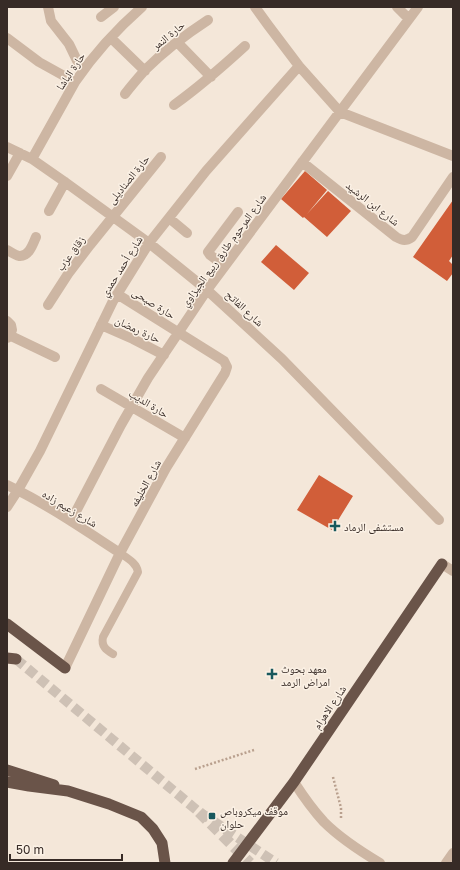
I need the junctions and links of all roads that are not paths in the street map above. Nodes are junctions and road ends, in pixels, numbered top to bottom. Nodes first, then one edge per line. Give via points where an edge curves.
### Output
1 (48, 7) edge
2 (114, 7) edge
3 (142, 7) edge
4 (255, 7) edge
5 (397, 7) edge
6 (418, 7) edge
7 (101, 17) dead end
8 (409, 19) junction
9 (208, 20) dead end
10 (7, 38) edge
11 (110, 38) junction
12 (177, 42) junction
13 (245, 46) dead end
14 (299, 66) junction
15 (82, 71) junction
16 (144, 71) junction
17 (211, 77) junction
18 (75, 82) junction
19 (125, 94) dead end
20 (174, 105) dead end
21 (340, 112) junction
22 (7, 147) edge
23 (20, 153) junction
24 (453, 156) edge
25 (161, 157) dead end
26 (32, 159) junction
27 (302, 162) junction
28 (7, 176) edge
29 (453, 177) edge
30 (65, 182) junction
31 (49, 211) dead end
32 (238, 212) dead end
33 (113, 216) junction
34 (169, 218) junction
35 (188, 234) dead end
36 (36, 237) dead end
37 (149, 243) junction
38 (7, 250) edge
39 (225, 266) junction
40 (208, 290) junction
41 (117, 294) junction
42 (48, 305) dead end
43 (7, 321) edge
44 (101, 325) junction
45 (179, 332) junction
46 (8, 337) edge
47 (164, 355) junction
48 (55, 357) dead end
49 (101, 388) dead end
50 (132, 407) junction
51 (185, 438) junction
52 (7, 485) edge
53 (18, 490) junction
54 (7, 507) edge
55 (439, 520) dead end
56 (71, 521) junction
57 (120, 553) junction
58 (442, 564) joint
59 (453, 571) edge
60 (7, 624) edge
61 (113, 654) dead end
62 (65, 668) joint
63 (7, 770) edge
64 (7, 782) edge
65 (294, 782) junction
66 (68, 791) junction
67 (453, 853) edge
68 (165, 863) edge
69 (234, 863) edge
70 (380, 863) edge
71 (446, 863) edge

1 - 15 street via 51,21 69,44
2 - 7 street
3 - 11 street, حارة الباشا
4 - 14 street
5 - 8 street
6 - 8 street, شارع المرحوم طارق ربيع الجيزاوي
8 - 21 street, شارع المرحوم طارق ربيع الجيزاوي
9 - 12 street, حارة النمر
10 - 18 street via 39,62
11 - 15 street, حارة الباشا
11 - 16 street
12 - 16 street, حارة النمر
12 - 17 street
13 - 17 street
14 - 21 street
14 - 34 street, شارع أحمد حمدي via 206,171
15 - 18 street, حارة الباشا
16 - 19 street, حارة النمر
17 - 20 street
18 - 26 street, حارة الباشا
21 - 24 street
21 - 27 street, شارع المرحوم طارق ربيع الجيزاوي
22 - 23 street, شارع الفاتح
23 - 26 street, شارع الفاتح
23 - 28 street
25 - 33 street, حارة الصناديلى
26 - 30 street, شارع الفاتح
27 - 29 street, شارع ابن الرشيد via 402,240 412,237
27 - 39 street, شارع المرحوم طارق ربيع الجيزاوي
30 - 31 street
30 - 33 street, شارع الفاتح
32 - 39 street via 208,252
33 - 37 street, شارع الفاتح
33 - 42 street, زقاق عزب
34 - 35 street
34 - 37 street, شارع أحمد حمدي
36 - 38 street via 26,254 20,256
37 - 40 street, شارع الفاتح
37 - 41 street, شارع أحمد حمدي
39 - 40 street, شارع المرحوم طارق ربيع الجيزاوي
40 - 45 street, شارع المرحوم طارق ربيع الجيزاوي
40 - 55 street, شارع الفاتح via 282,359
41 - 44 street, شارع أحمد حمدي
41 - 45 street, حارة صبحى
43 - 46 street via 12,330
44 - 47 street, حارة رمضان
44 - 53 street, شارع أحمد حمدي via 40,451
45 - 47 street, شارع المرحوم طارق ربيع الجيزاوي
45 - 51 street, شارع الخليفه via 224,361 226,367 225,373
46 - 48 street
47 - 50 street, شارع المرحوم طارق ربيع الجيزاوي
49 - 50 street, حارة الديب
50 - 51 street, حارة الديب
50 - 56 street, شارع المرحوم طارق ربيع الجيزاوي
51 - 57 street, شارع الخليفه
52 - 53 street, شارع زعيم زاده
53 - 54 street, شارع أحمد حمدي
53 - 56 street, شارع زعيم زاده
56 - 57 street, شارع زعيم زاده
57 - 61 lane via 137,567 138,572 103,637 103,646
57 - 62 street, شارع الخليفه
58 - 59 street
58 - 65 highway, شارع الاهرام
60 - 62 highway
63 - 66 highway
64 - 66 highway
65 - 69 highway, شارع الاهرام
65 - 70 street via 325,822 341,837
66 - 68 highway via 141,817 162,843
67 - 71 street

